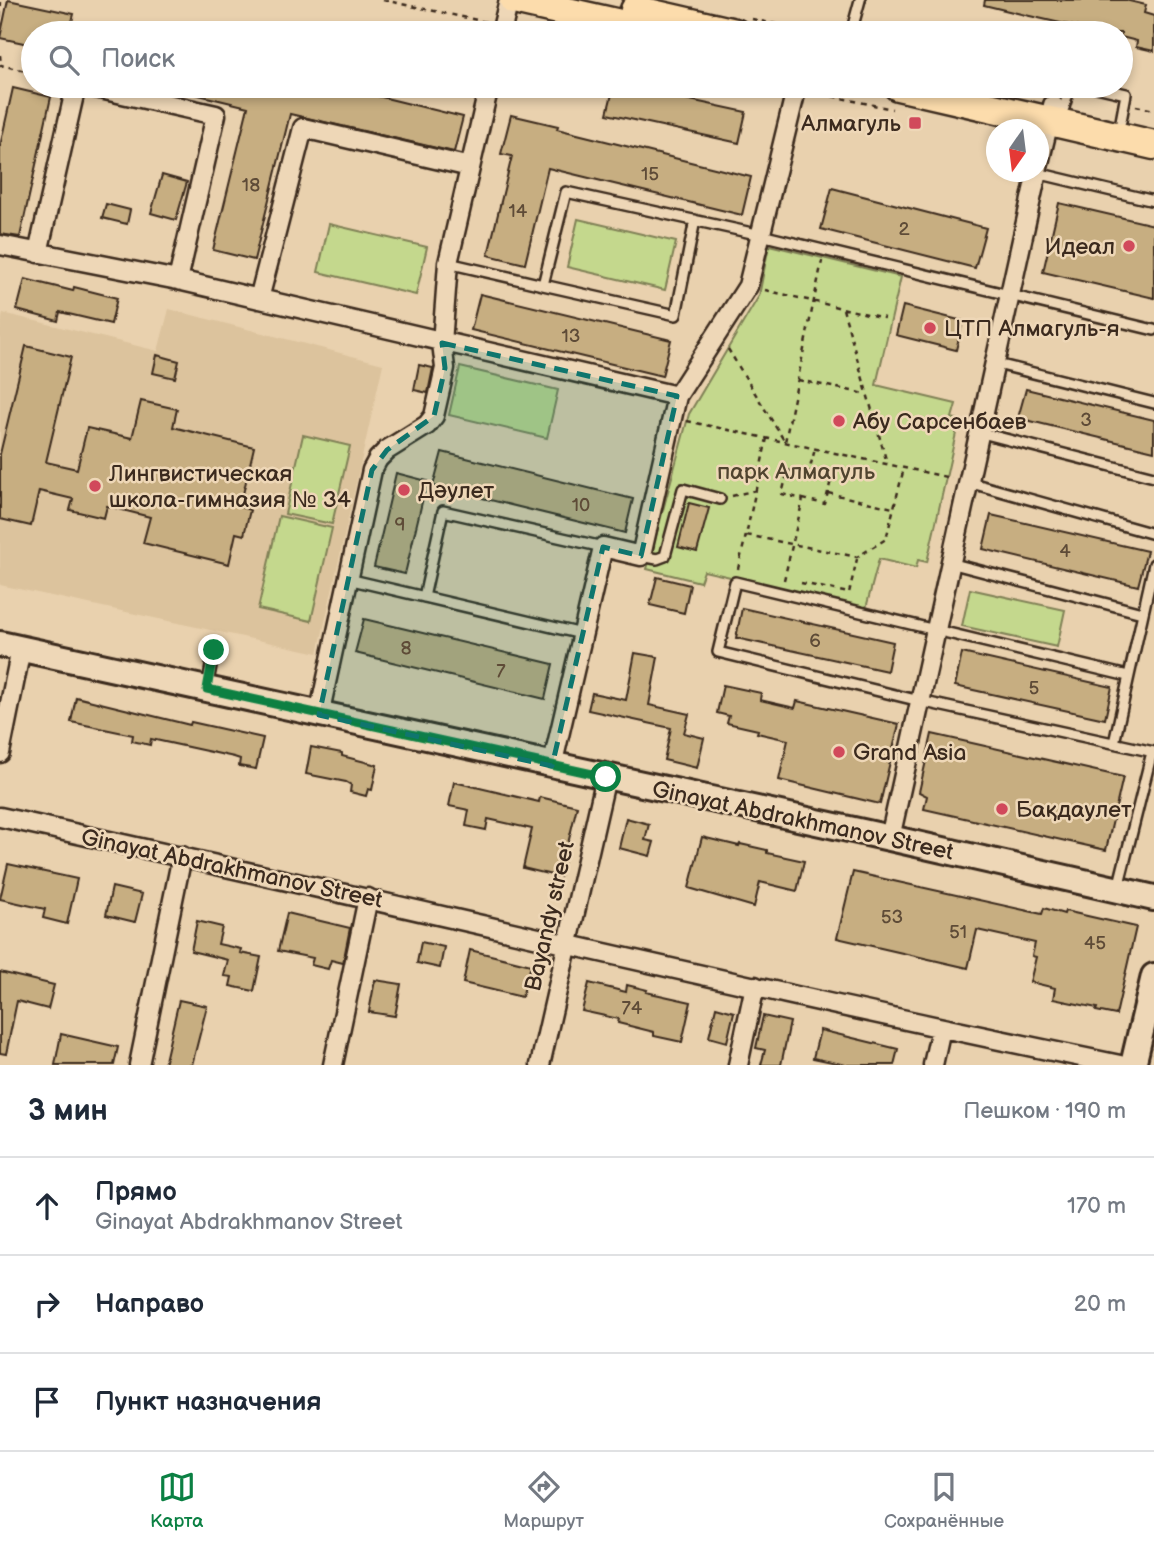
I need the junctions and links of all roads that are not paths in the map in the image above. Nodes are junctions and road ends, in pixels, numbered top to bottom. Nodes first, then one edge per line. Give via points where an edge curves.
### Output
1 (590, 0) edge
2 (860, 0) edge
3 (542, 13) edge
4 (507, 15) edge
5 (589, 21) edge
6 (682, 21) edge
7 (854, 21) edge
8 (73, 98) edge
9 (140, 98) edge
10 (486, 98) edge
11 (794, 98) edge
12 (897, 98) edge
13 (1026, 98) edge
14 (1125, 98) edge
15 (1059, 105) edge
16 (1121, 121) junction
17 (1154, 128) edge
18 (1049, 136) edge
19 (1154, 145) edge
20 (470, 167) junction
21 (1049, 174) edge
22 (1035, 182) edge
23 (1154, 201) edge
24 (695, 220) junction
25 (761, 235) junction
26 (0, 244) edge
27 (38, 253) junction
28 (448, 263) junction
29 (178, 280) junction
30 (543, 285) junction
31 (1009, 296) junction
32 (259, 299) junction
33 (1154, 330) edge
34 (442, 343) junction
35 (993, 363) junction
36 (677, 396) junction
37 (1154, 403) edge
38 (978, 432) junction
39 (1154, 477) edge
40 (968, 482) junction
41 (720, 499) road end
42 (1154, 534) edge
43 (603, 547) junction
44 (641, 555) junction
45 (950, 563) junction
46 (1154, 564) edge
47 (348, 579) junction
48 (424, 597) junction
49 (1142, 613) junction
50 (935, 630) junction
51 (582, 634) junction
52 (10, 647) edge
53 (214, 650) dead end
54 (1128, 676) junction
55 (207, 689) junction
56 (920, 701) junction
57 (319, 715) junction
58 (1114, 743) junction
59 (1153, 752) edge
60 (0, 753) edge
61 (552, 765) junction
62 (606, 777) junction
63 (0, 817) edge
64 (890, 838) junction
65 (182, 856) junction
66 (1118, 890) junction
67 (368, 898) junction
68 (1154, 898) edge
69 (567, 944) junction
70 (1154, 976) edge
71 (755, 986) junction
72 (941, 1028) junction
73 (139, 1065) edge
74 (333, 1065) edge
75 (540, 1065) edge
76 (738, 1065) edge
77 (933, 1065) edge
78 (1120, 1065) edge
79 (1133, 1065) edge

1 - 6 main road
2 - 7 lane
3 - 4 main road
3 - 5 main road
8 - 27 street
9 - 29 street via 216,115
10 - 20 street
11 - 25 street
12 - 15 main road
13 - 15 main road
14 - 16 lane
15 - 16 main road
15 - 18 street
15 - 19 main road
16 - 17 main road
20 - 28 street
20 - 32 street via 303,128
21 - 23 lane
22 - 31 street
24 - 25 lane
24 - 30 lane via 566,192
24 - 30 lane via 676,315
25 - 31 lane
25 - 36 street via 748,286
26 - 27 street
27 - 29 street
28 - 30 lane
28 - 34 street
29 - 32 street
31 - 33 lane
31 - 35 street
32 - 34 street
34 - 36 street
34 - 47 street via 445,368 434,416 387,450 372,470
35 - 37 lane
35 - 38 street
36 - 44 street
38 - 39 lane
38 - 40 street
40 - 42 lane
40 - 45 street
41 - 44 lane via 683,489 665,556
43 - 44 street
43 - 48 lane via 443,511
43 - 51 street
45 - 49 lane
45 - 50 street
46 - 49 lane
47 - 48 lane
47 - 57 street
48 - 51 lane
49 - 54 lane
50 - 54 lane
50 - 56 street
50 - 56 lane via 735,582 718,652
51 - 61 street
52 - 55 street, Ginayat Abdrakhmanov Street
52 - 60 street
53 - 55 lane
54 - 58 lane
55 - 57 street, Ginayat Abdrakhmanov Street
56 - 58 lane
56 - 64 street
57 - 61 street, Ginayat Abdrakhmanov Street
58 - 59 lane
59 - 66 lane
61 - 62 street, Ginayat Abdrakhmanov Street
62 - 64 street, Ginayat Abdrakhmanov Street
62 - 69 street, Bayandy street
63 - 65 street, Ginayat Abdrakhmanov Street
64 - 66 street, Ginayat Abdrakhmanov Street
65 - 67 street, Ginayat Abdrakhmanov Street
65 - 73 street
66 - 68 street, Ginayat Abdrakhmanov Street
67 - 69 street, Ginayat Abdrakhmanov Street
67 - 74 street
69 - 71 street, Ginayat Abdrakhmanov Street
69 - 75 street, Bayandy street
70 - 79 street
71 - 72 street, Ginayat Abdrakhmanov Street
71 - 76 street
72 - 77 street
72 - 78 street, Ginayat Abdrakhmanov Street

